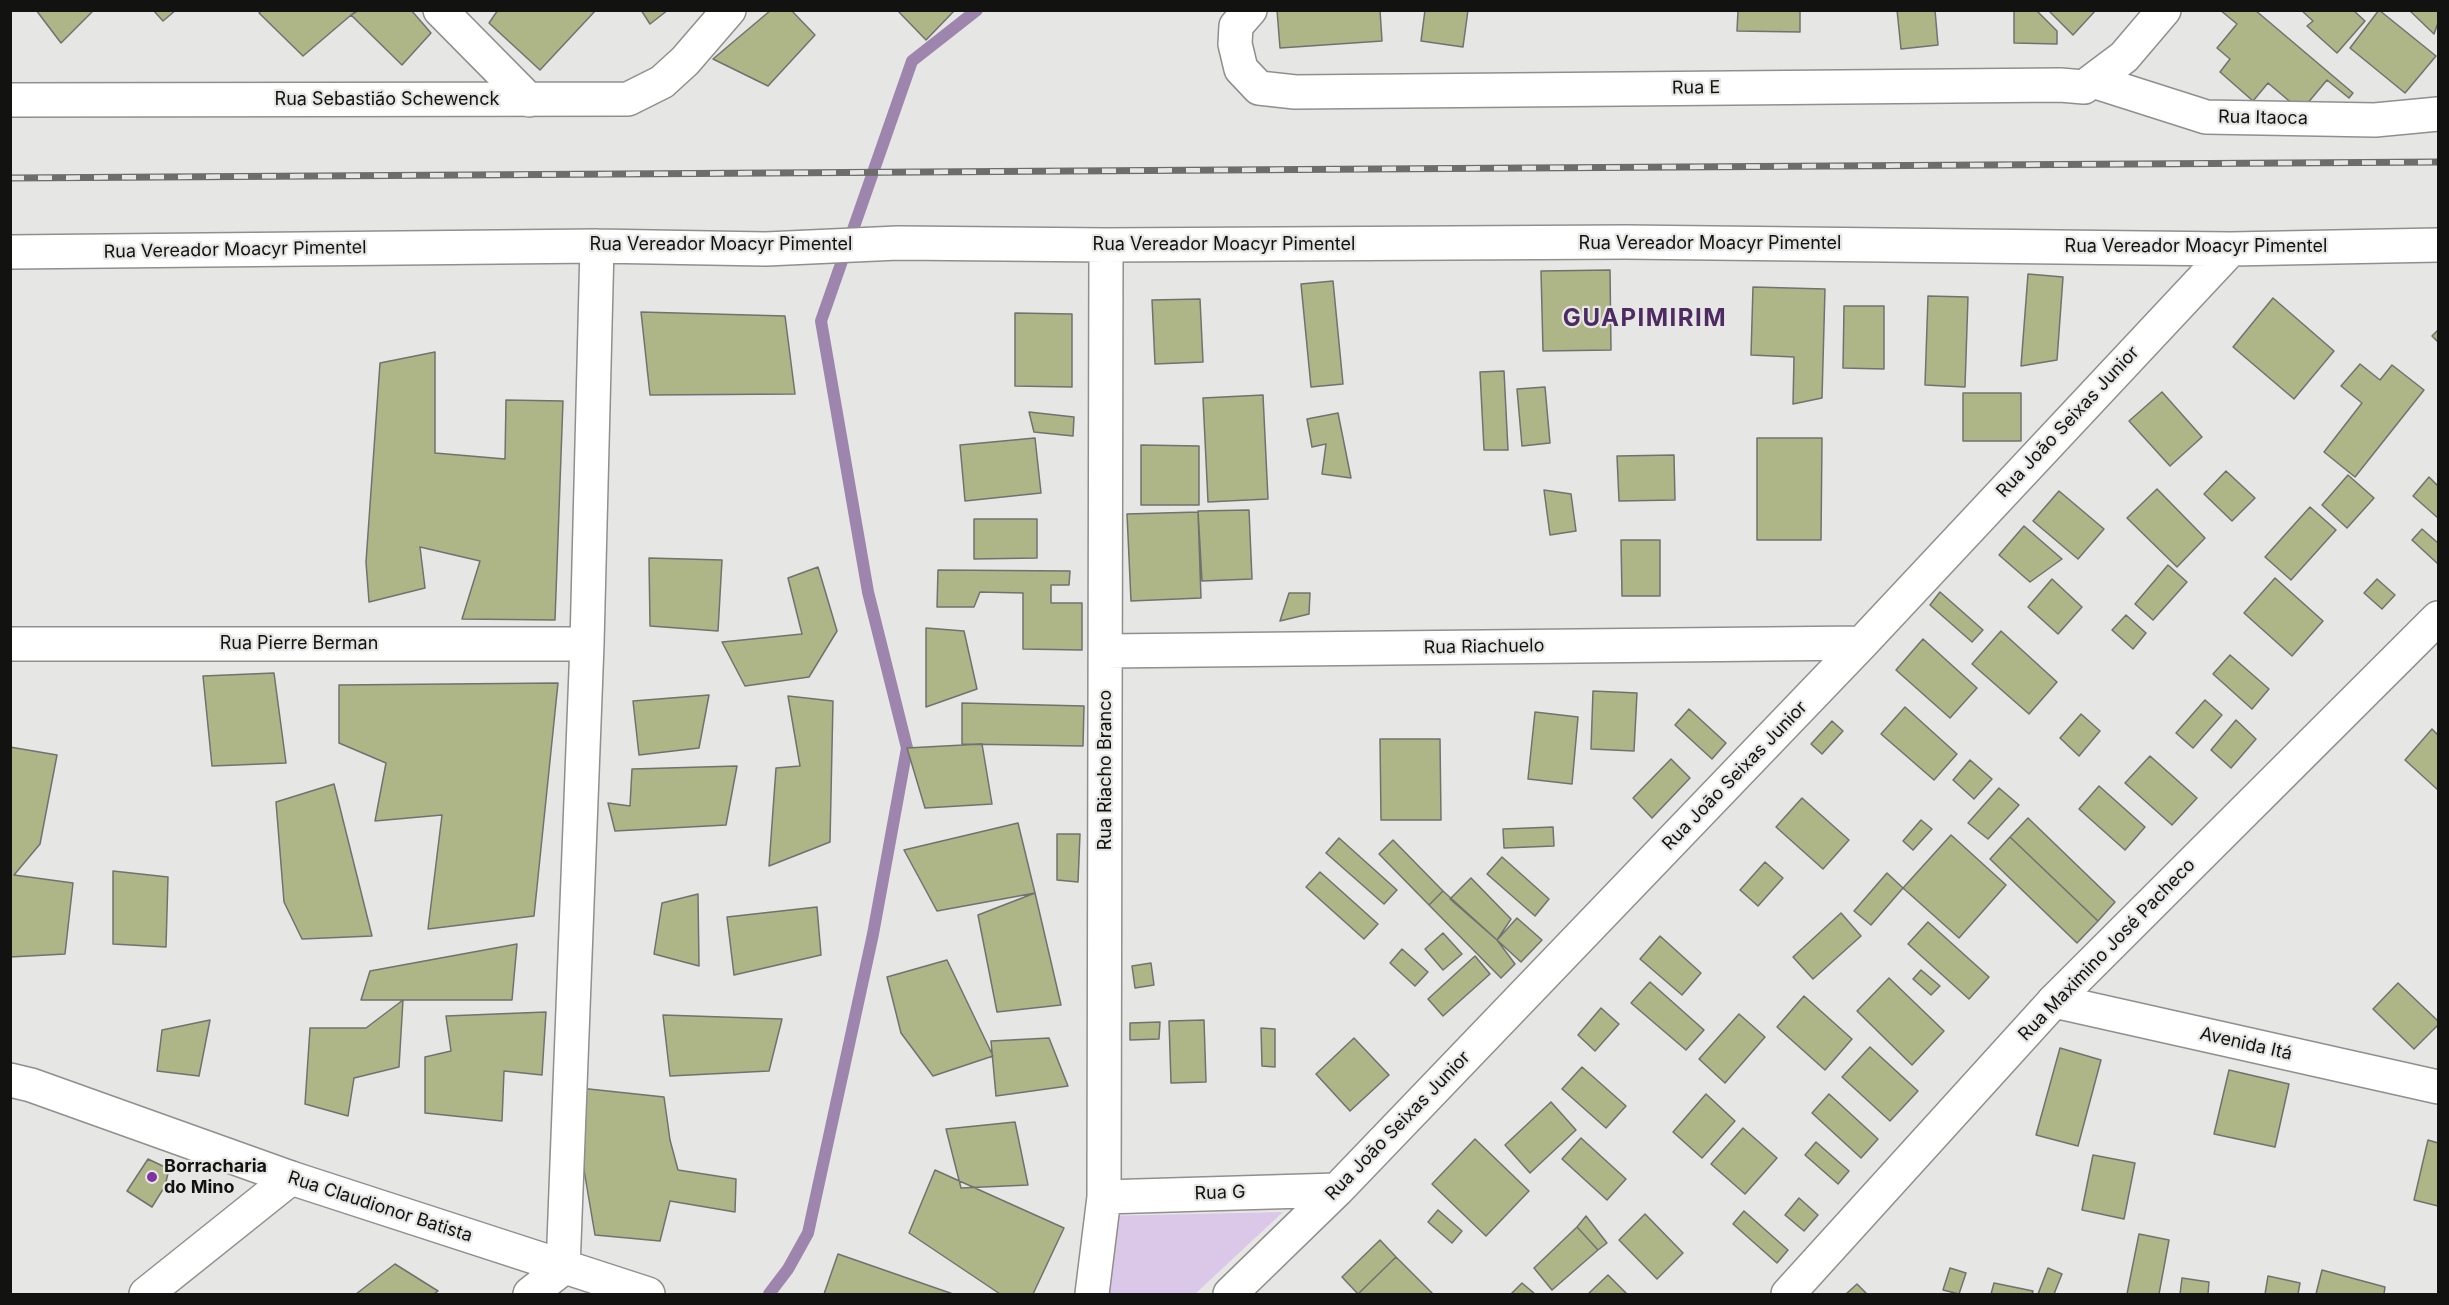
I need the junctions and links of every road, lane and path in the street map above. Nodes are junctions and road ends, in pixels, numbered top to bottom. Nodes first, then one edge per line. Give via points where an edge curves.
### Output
1 (440, 10) edge
2 (729, 10) edge
3 (1250, 10) edge
4 (2164, 10) edge
5 (2093, 81) junction
6 (10, 100) edge
7 (528, 100) junction
8 (2439, 114) edge
9 (1106, 245) junction
10 (2439, 245) edge
11 (597, 246) junction
12 (2231, 249) junction
13 (10, 252) edge
14 (2439, 618) edge
15 (1862, 643) junction
16 (10, 644) edge
17 (587, 644) junction
18 (1106, 651) junction
19 (2054, 1001) junction
20 (10, 1080) edge
21 (2439, 1087) edge
22 (291, 1178) junction
23 (1336, 1190) junction
24 (1104, 1197) junction
25 (563, 1268) junction
26 (146, 1294) edge
27 (530, 1294) edge
28 (648, 1294) edge
29 (1092, 1294) edge
30 (1230, 1294) edge
31 (1788, 1294) edge

1 - 7 street
2 - 7 street, Rua Sebastião Schewenck via 685,62 662,82 628,99
3 - 5 street, Rua E via 1236,26 1235,44 1241,69 1258,88 1306,92 2084,87
4 - 5 street, Rua E via 2124,57
5 - 8 street, Rua Itaoca via 2206,117 2376,120
6 - 7 street, Rua Sebastião Schewenck
9 - 11 street, Rua Vereador Moacyr Pimentel via 898,243 765,249
9 - 12 street, Rua Vereador Moacyr Pimentel via 1626,242
9 - 18 street, Rua Riacho Branco
10 - 12 street, Rua Vereador Moacyr Pimentel
11 - 13 street, Rua Vereador Moacyr Pimentel
11 - 17 street
12 - 15 street, Rua João Seixas Junior
14 - 19 street, Rua Maximino José Pacheco
15 - 18 street, Rua Riachuelo
15 - 23 street, Rua João Seixas Junior
16 - 17 street, Rua Pierre Berman
17 - 25 street
18 - 24 street, Rua Riacho Branco
19 - 21 street, Avenida Itá
19 - 31 street, Rua Maximino José Pacheco
20 - 22 street, Rua Claudionor Batista
22 - 25 street, Rua Claudionor Batista
22 - 26 street
23 - 24 street, Rua G
23 - 30 street, Rua João Seixas Junior
24 - 29 street, Rua Riacho Branco
25 - 27 street
25 - 28 street, Rua Claudionor Batista

